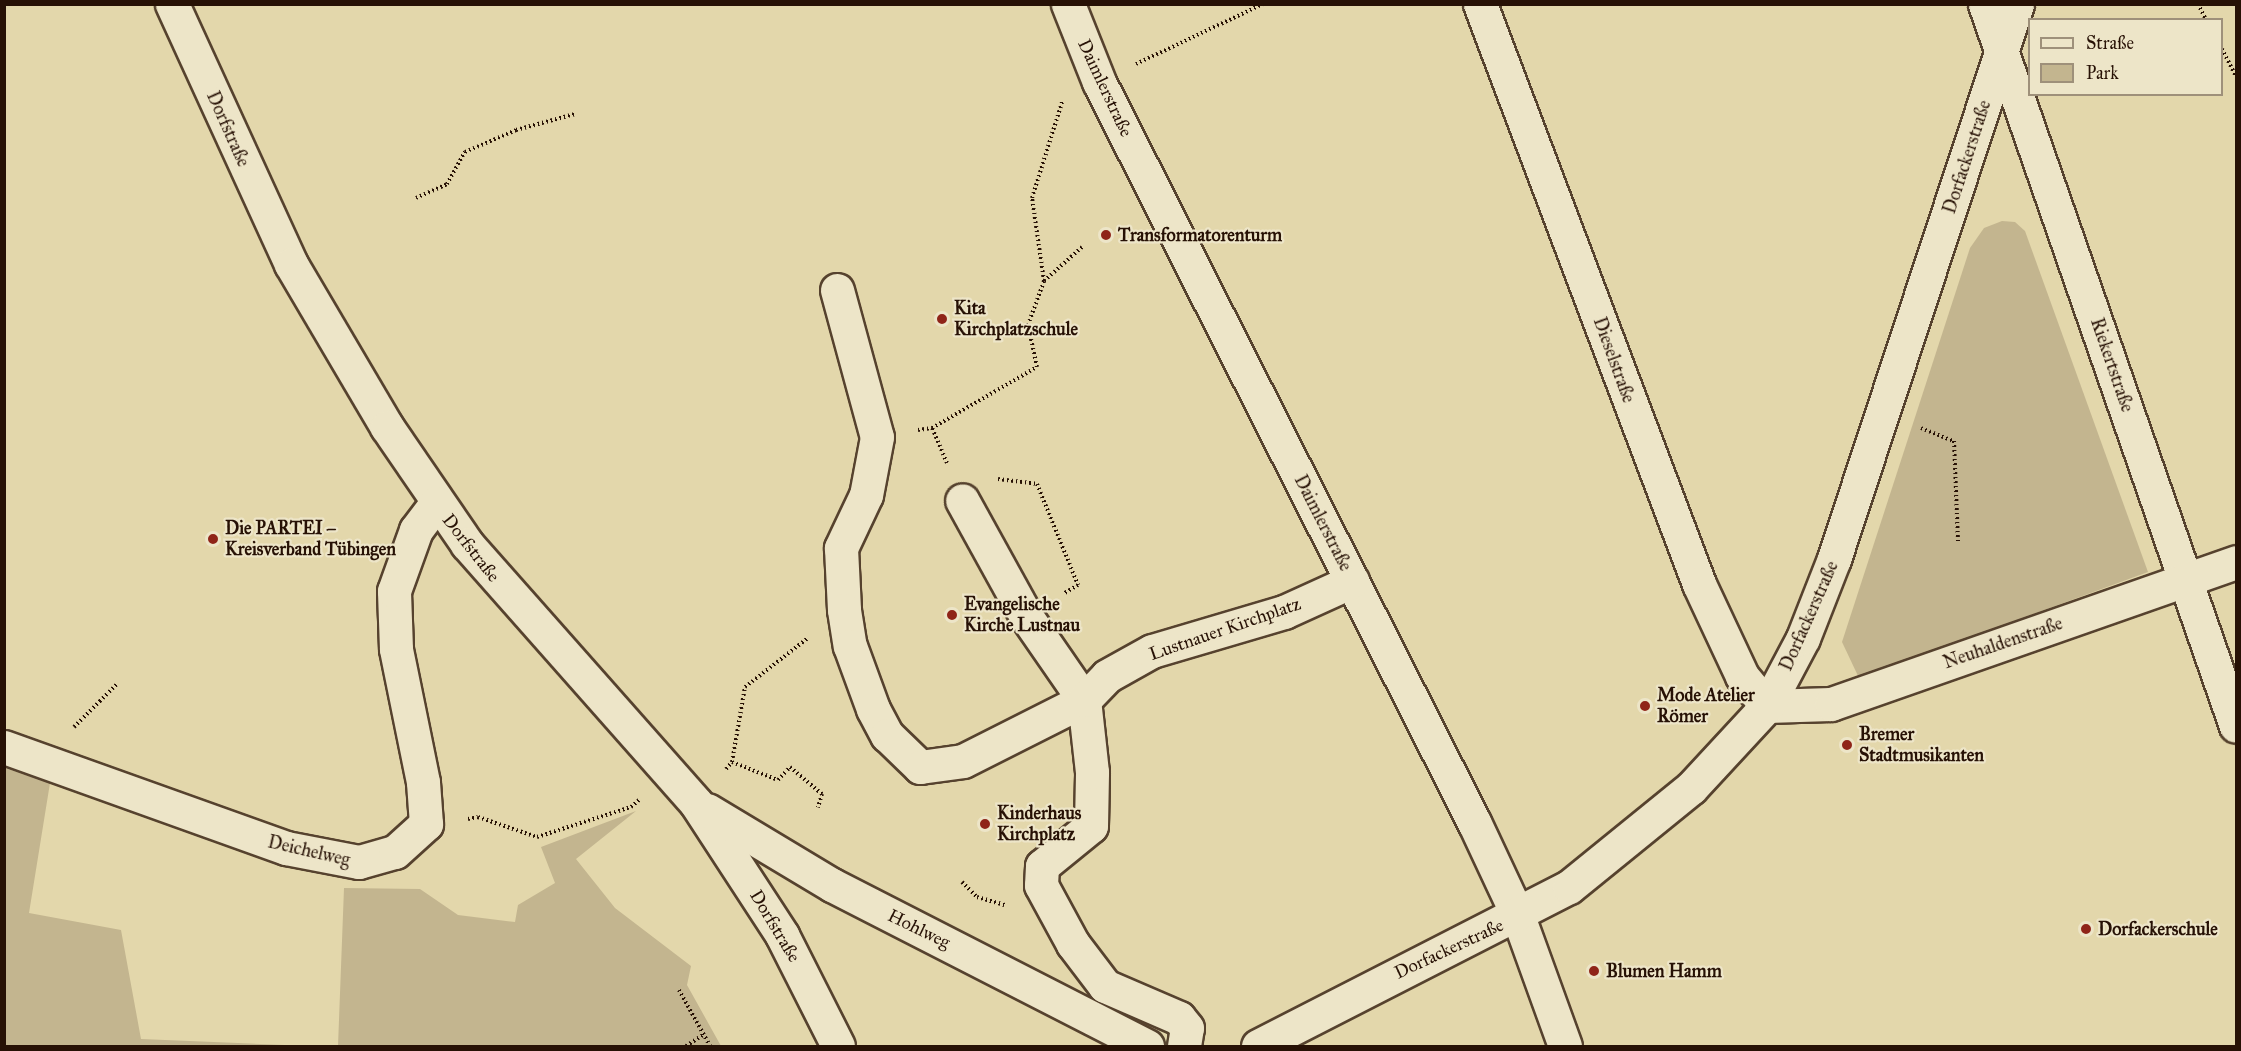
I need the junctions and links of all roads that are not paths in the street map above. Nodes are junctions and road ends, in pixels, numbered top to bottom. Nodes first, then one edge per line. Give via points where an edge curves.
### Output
1 (172, 4) edge
2 (1068, 4) edge
3 (1480, 4) edge
4 (1985, 4) edge
5 (2017, 4) edge
6 (2003, 48) junction
7 (837, 290) dead end
8 (962, 500) road end
9 (436, 503) junction
10 (2236, 562) edge
11 (2184, 579) junction
12 (1352, 581) junction
13 (1084, 700) junction
14 (1767, 706) junction
15 (2236, 726) edge
16 (4, 747) edge
17 (696, 803) junction
18 (1518, 916) junction
19 (838, 1047) edge
20 (1147, 1047) edge
21 (1184, 1047) edge
22 (1258, 1047) edge
23 (1565, 1047) edge

1 - 9 street, Dorfstraße via 291,264
2 - 12 street, Daimlerstraße via 1099,82
3 - 14 street, Dieselstraße via 1699,584 1737,667
4 - 6 street, Riekertstraße
5 - 6 street, Dorfackerstraße
6 - 11 street, Riekertstraße
6 - 14 street, Dorfackerstraße via 1884,414 1803,638
7 - 13 street, Lustnauer Kirchplatz via 877,436 866,495 841,548 844,610 860,678 887,735 920,767 963,761
8 - 13 street via 1026,616
9 - 16 street, Deichelweg via 416,530 394,591 396,649 423,782 426,824 396,852 359,862 328,858 234,831
9 - 17 street, Dorfstraße via 502,587 668,777
10 - 11 street, Neuhaldenstraße
11 - 14 street, Neuhaldenstraße via 1831,704
11 - 15 street, Riekertstraße
12 - 13 street, Lustnauer Kirchplatz via 1284,612 1152,651 1107,676
12 - 18 street, Daimlerstraße
13 - 21 street via 1092,772 1091,826 1042,866 1041,885 1072,944 1105,986 1179,1018 1187,1028
14 - 18 street, Dorfackerstraße via 1691,788 1618,850 1569,887
17 - 19 street, Dorfstraße via 782,935
17 - 20 street, Hohlweg via 832,885
18 - 22 street, Dorfackerstraße
18 - 23 street, Daimlerstraße

